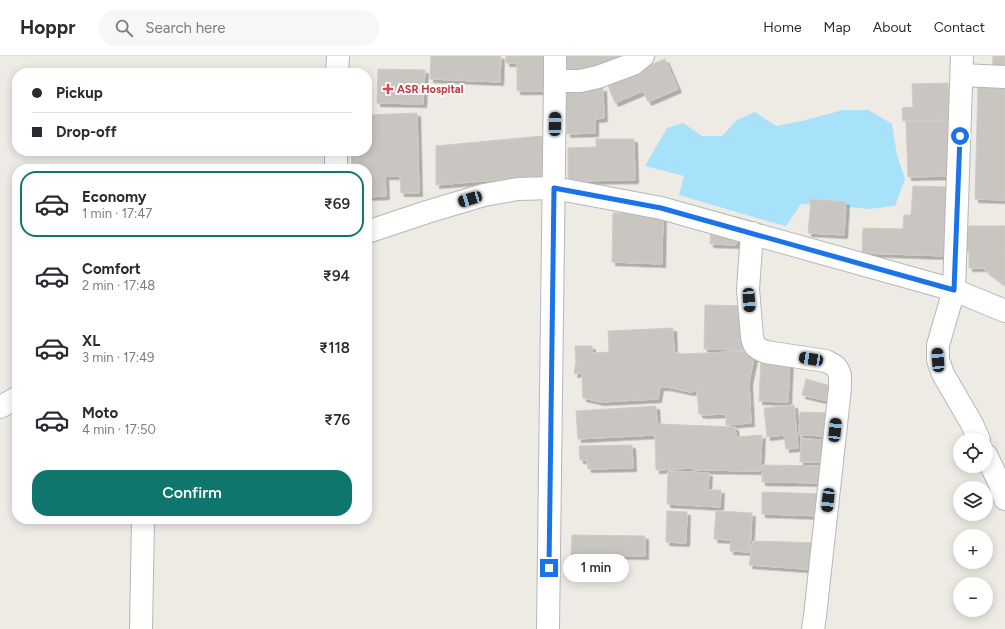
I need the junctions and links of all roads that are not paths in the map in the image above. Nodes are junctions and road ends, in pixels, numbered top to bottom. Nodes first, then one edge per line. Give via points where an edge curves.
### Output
1 (338, 56) edge
2 (555, 56) edge
3 (643, 56) edge
4 (962, 65) edge
5 (338, 68) edge
6 (1005, 77) edge
7 (556, 82) junction
8 (554, 188) junction
9 (372, 230) edge
10 (752, 233) junction
11 (954, 290) junction
12 (1005, 311) edge
13 (12, 401) edge
14 (0, 407) edge
15 (976, 433) edge
16 (993, 470) edge
17 (1005, 499) edge
18 (143, 524) edge
19 (141, 629) edge
20 (548, 629) edge
21 (813, 629) edge

1 - 5 street
2 - 7 street
3 - 7 street via 632,64 598,77
4 - 6 street
4 - 11 street
7 - 8 street
8 - 9 street via 518,189 484,195
8 - 10 street via 661,208
8 - 20 street
10 - 11 street
10 - 21 street via 748,289 753,344 766,352 826,361 835,366 840,376
11 - 12 street
11 - 15 street via 938,345 938,360 943,374
13 - 14 street
16 - 17 street
18 - 19 street

